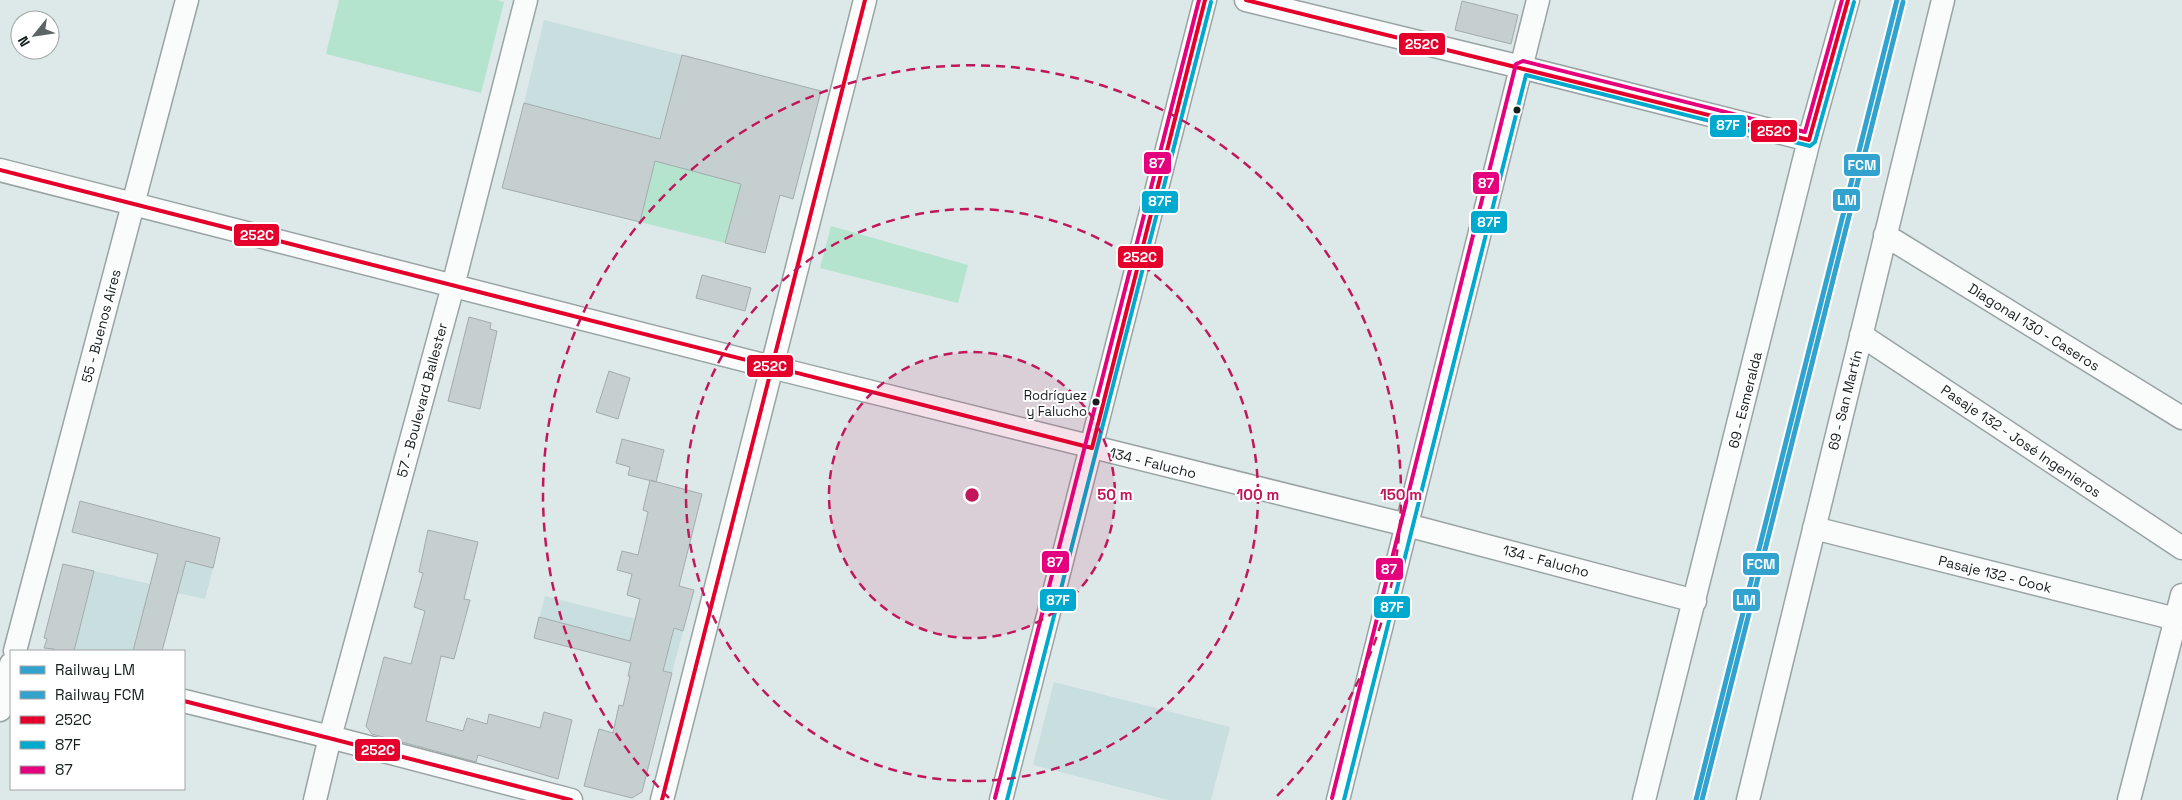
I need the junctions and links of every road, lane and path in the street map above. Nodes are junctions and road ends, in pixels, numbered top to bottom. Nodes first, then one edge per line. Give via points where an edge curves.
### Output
1 (187, 0) edge
2 (526, 0) edge
3 (865, 0) edge
4 (1205, 0) edge
5 (1246, 0) edge
6 (1538, 0) edge
7 (1848, 0) edge
8 (1943, 0) edge
9 (1520, 67) junction
10 (1809, 140) junction
11 (0, 170) edge
12 (134, 203) junction
13 (1885, 235) junction
14 (453, 286) junction
15 (1861, 335) junction
16 (771, 367) junction
17 (2182, 418) edge
18 (1092, 448) junction
19 (1407, 525) junction
20 (1814, 528) junction
21 (2182, 548) edge
22 (2182, 594) edge
23 (1695, 601) junction
24 (2176, 619) junction
25 (14, 650) edge
26 (10, 668) edge
27 (185, 701) edge
28 (0, 710) edge
29 (330, 737) junction
30 (315, 800) edge
31 (571, 800) edge
32 (662, 800) edge
33 (1001, 800) edge
34 (1338, 800) edge
35 (1644, 800) edge
36 (1748, 800) edge
37 (2129, 800) edge

1 - 12 street, 55 - Buenos Aires
2 - 14 street, 57 - Boulevard Ballester
3 - 16 street
4 - 18 street
5 - 9 street
6 - 9 street
7 - 10 street, 69 - Esmeralda
8 - 13 street, 69 - San Martín
9 - 10 street
9 - 19 street
10 - 23 street, 69 - Esmeralda
11 - 12 street, 134 - Falucho
12 - 14 street, 134 - Falucho
12 - 25 street, 55 - Buenos Aires
13 - 15 street, 69 - San Martín
13 - 17 street, Diagonal 130 - Caseros
14 - 16 street, 134 - Falucho
14 - 29 street, 57 - Boulevard Ballester
15 - 20 street, 69 - San Martín
15 - 21 street, Pasaje 132 - José Ingenieros
16 - 18 street, 134 - Falucho
16 - 32 street
18 - 19 street, 134 - Falucho
18 - 33 street
19 - 23 street, 134 - Falucho
19 - 34 street
20 - 24 street, Pasaje 132 - Cook
20 - 36 street, 69 - San Martín
22 - 24 street
23 - 35 street, 69 - Esmeralda
24 - 37 street
26 - 28 street
27 - 29 street
29 - 30 street, 57 - Boulevard Ballester
29 - 31 street

